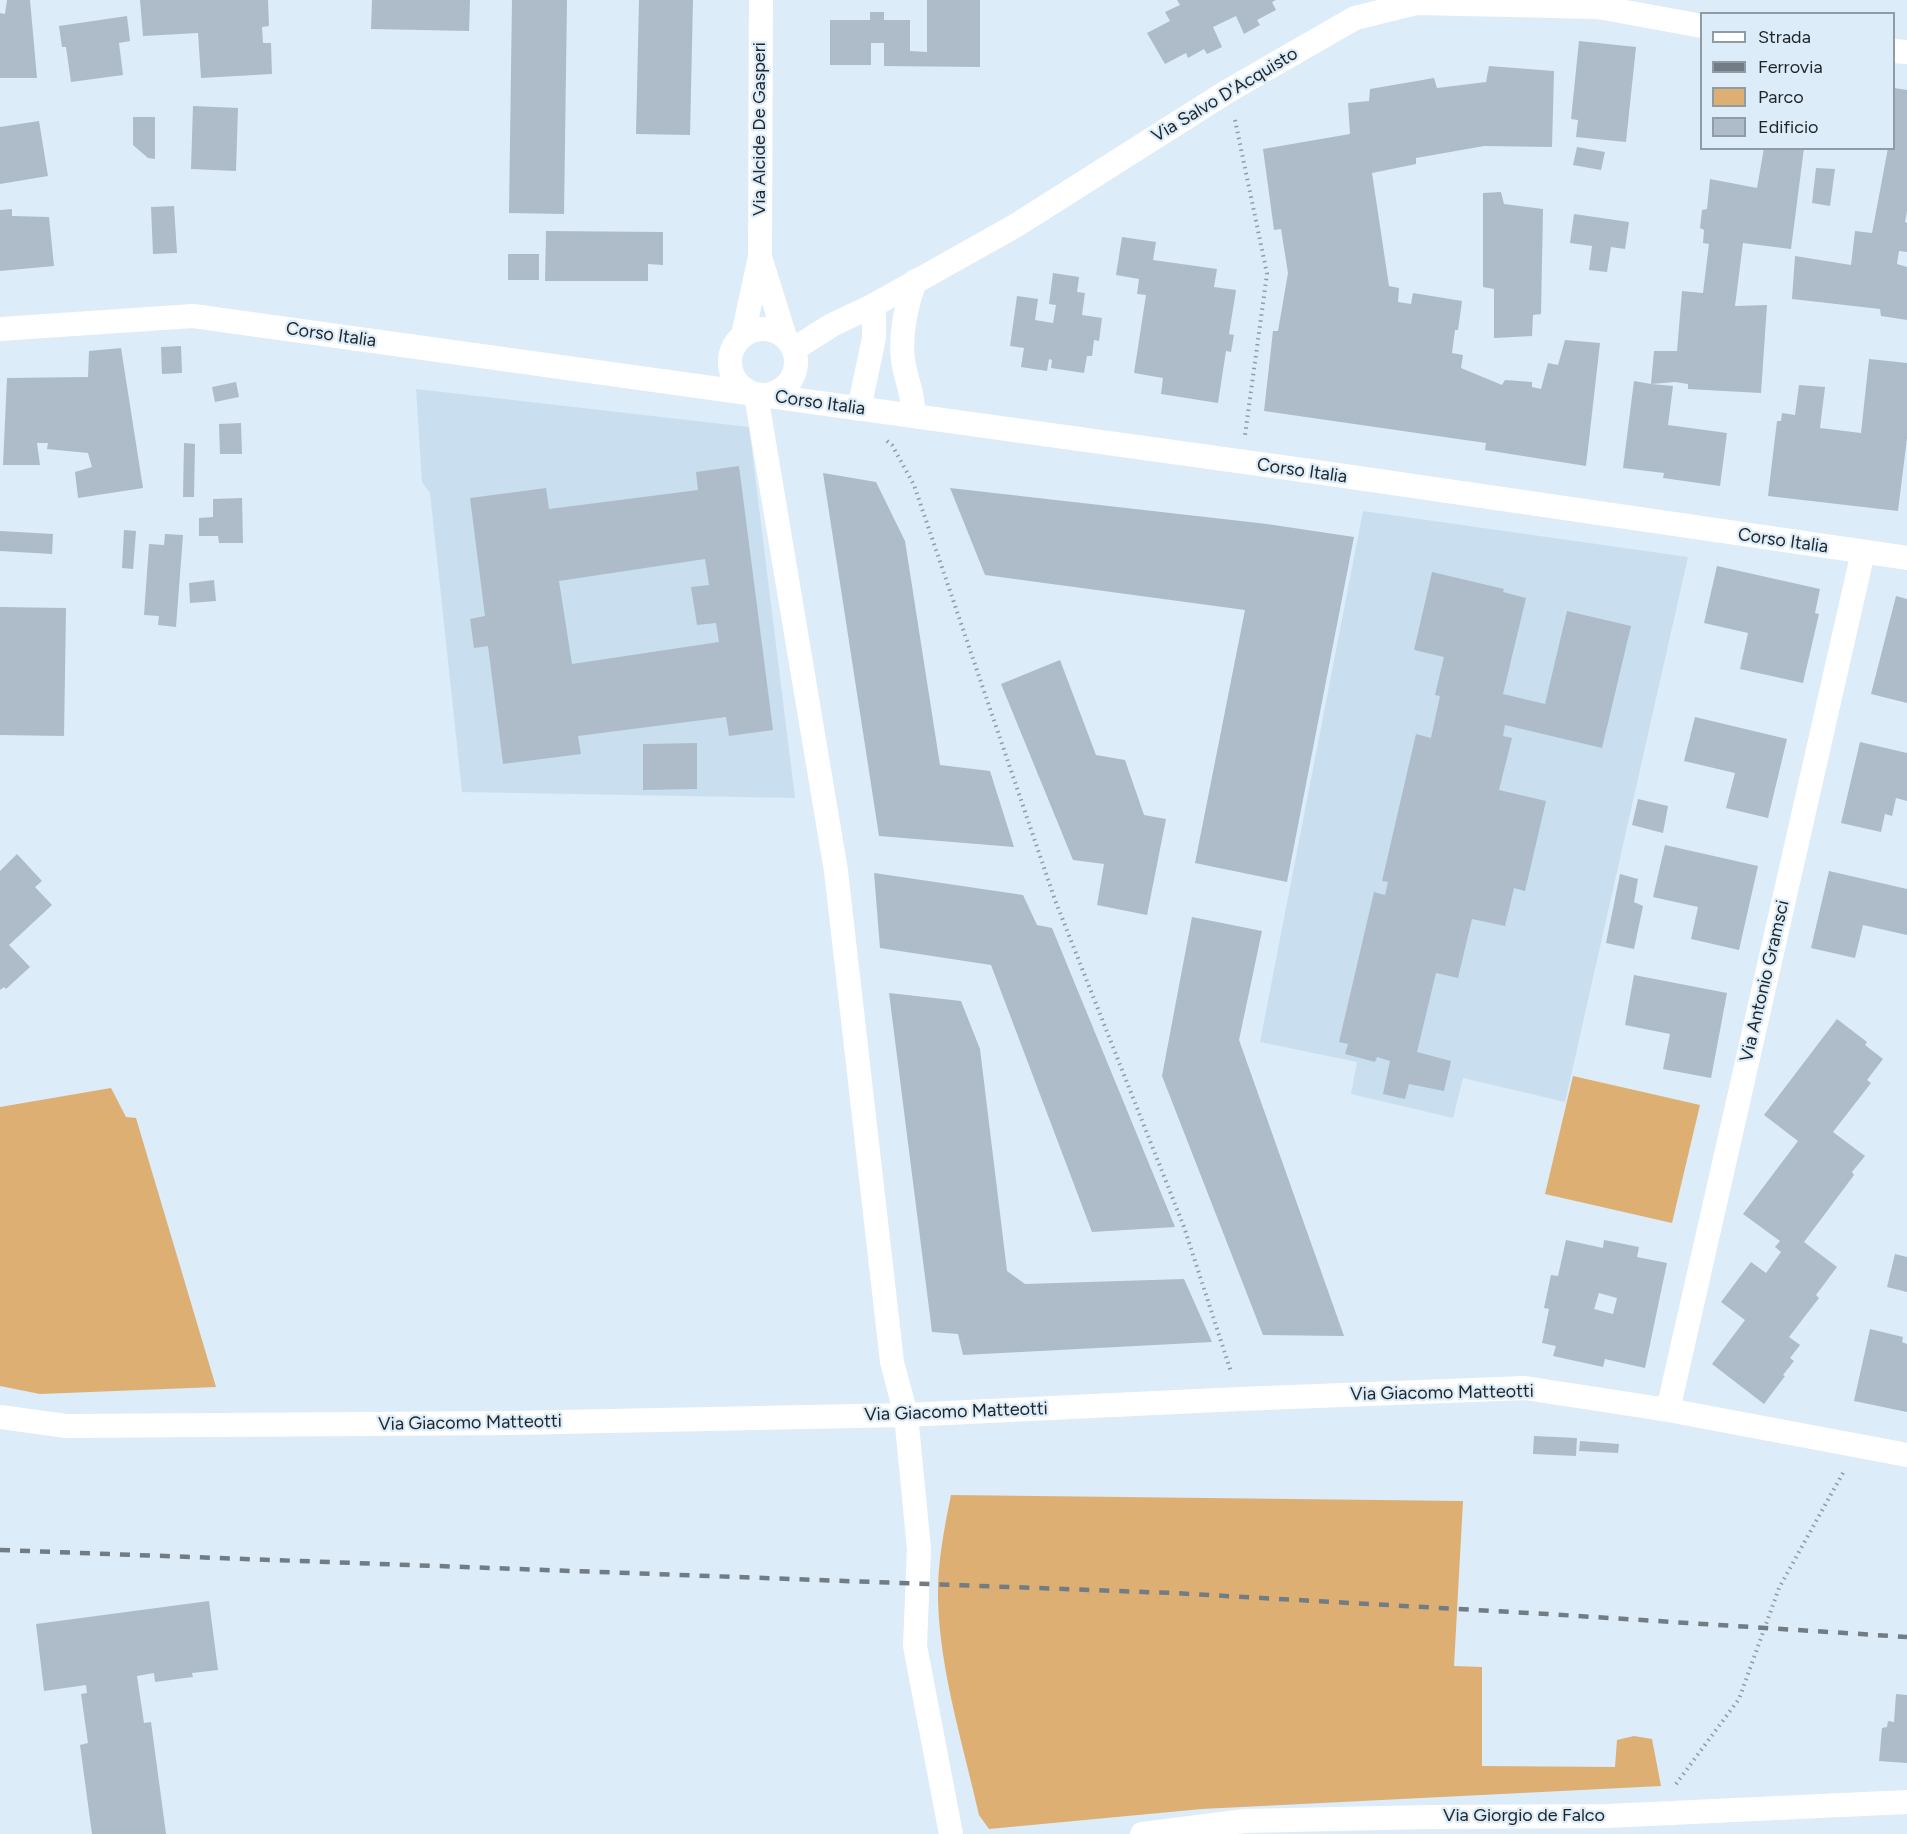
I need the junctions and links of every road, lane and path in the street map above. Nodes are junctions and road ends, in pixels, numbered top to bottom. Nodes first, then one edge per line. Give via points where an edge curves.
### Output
1 (761, 0) edge
2 (1700, 26) edge
3 (1228, 91) junction
4 (759, 257) junction
5 (915, 281) junction
6 (874, 304) junction
7 (0, 329) edge
8 (743, 335) junction
9 (789, 343) junction
10 (729, 361) junction
11 (696, 386) junction
12 (756, 395) junction
13 (859, 409) junction
14 (913, 415) junction
15 (882, 438) dead end
16 (1242, 463) junction
17 (1863, 552) junction
18 (1907, 558) edge
19 (1239, 1399) junction
20 (1668, 1410) junction
21 (906, 1415) junction
22 (0, 1417) edge
23 (1858, 1446) junction
24 (1907, 1455) edge
25 (1672, 1789) dead end
26 (1907, 1802) edge
27 (1429, 1825) edge
28 (951, 1834) edge
29 (1142, 1834) edge

1 - 4 street, Via Alcide De Gasperi
2 - 3 street, Via Salvo D'Acquisto via 1598,7 1416,3 1355,18
3 - 5 street, Via Salvo D'Acquisto via 1015,226
3 - 16 path via 1267,274
4 - 8 street, Via Alcide De Gasperi
4 - 9 street, Via Alcide De Gasperi
5 - 6 street, Via Salvo D'Acquisto
5 - 14 street via 906,306 903,360 914,399
6 - 9 street, Via Salvo D'Acquisto
6 - 13 street via 874,338
7 - 11 street, Corso Italia via 193,316
8 - 9 street via 772,330
8 - 10 street
9 - 12 street via 796,361 789,384 768,395
10 - 11 street via 714,377
10 - 12 street via 737,382
11 - 12 street, Corso Italia
12 - 13 street, Corso Italia
12 - 21 street via 836,871 891,1362
13 - 14 street, Corso Italia
14 - 16 street, Corso Italia
15 - 19 path via 892,445 914,485 1055,900 1184,1227
16 - 17 street, Corso Italia
17 - 18 street, Corso Italia
17 - 20 street, Via Antonio Gramsci
19 - 20 street, Via Giacomo Matteotti via 1524,1388
19 - 21 street, Via Giacomo Matteotti
20 - 23 street, Via Giacomo Matteotti
21 - 22 street, Via Giacomo Matteotti via 66,1426
21 - 28 street via 919,1549 915,1646
23 - 24 street, Via Giacomo Matteotti
23 - 25 path via 1779,1588 1739,1699
26 - 27 street, Via Giorgio de Falco
27 - 29 street, Via Giorgio de Falco via 1245,1821

